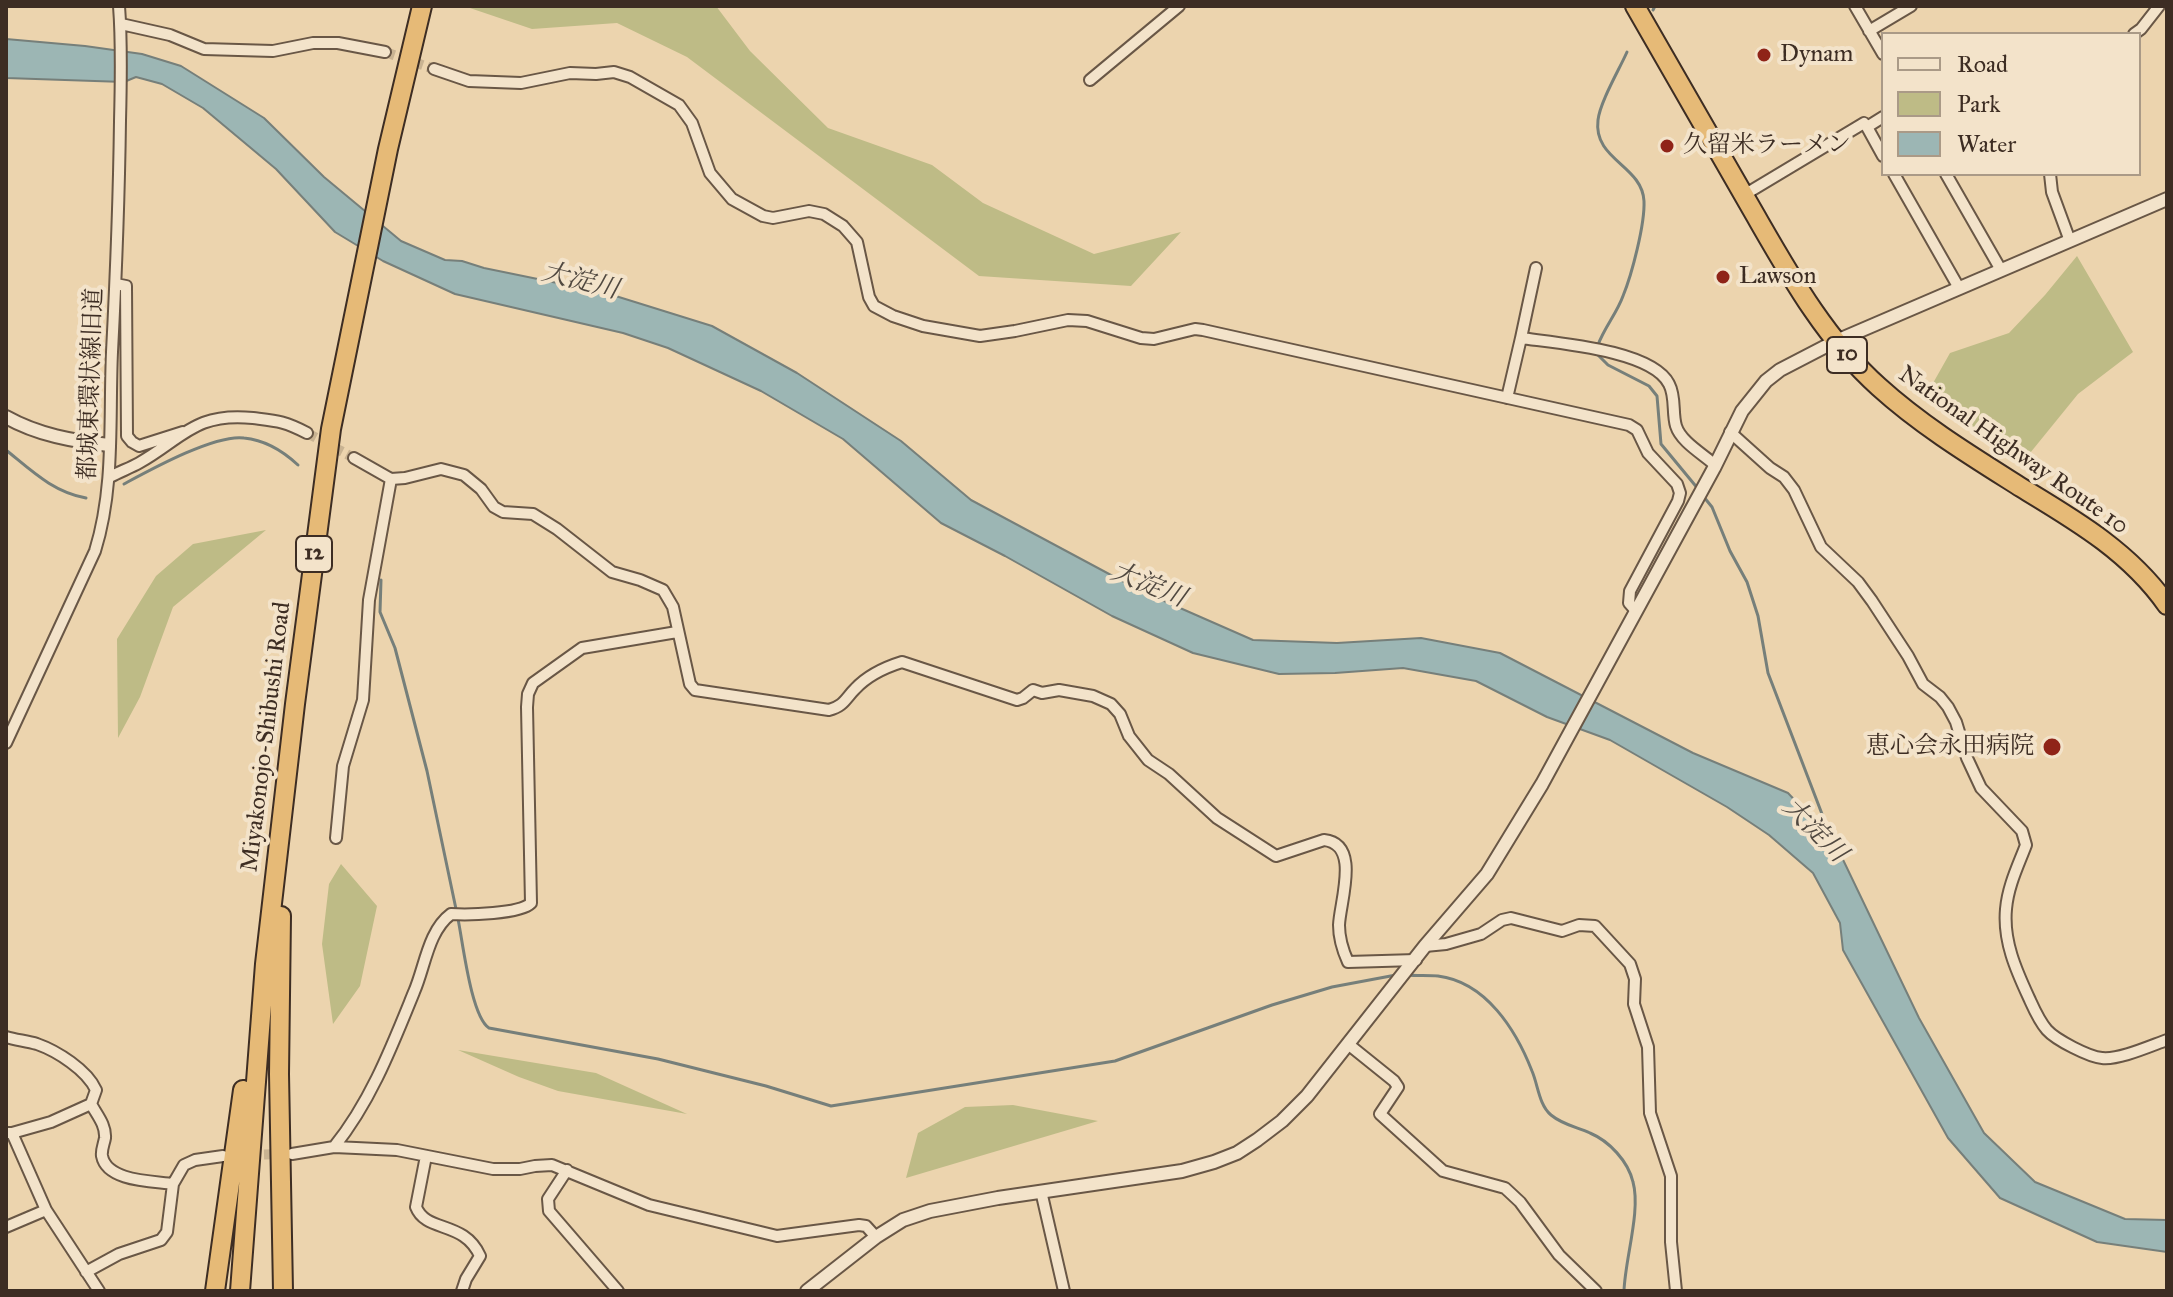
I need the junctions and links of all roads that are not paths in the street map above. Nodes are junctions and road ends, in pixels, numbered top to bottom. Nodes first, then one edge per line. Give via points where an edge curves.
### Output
1 (119, 6) edge
2 (422, 6) edge
3 (1179, 6) edge
4 (1635, 6) edge
5 (1855, 6) edge
6 (1911, 6) edge
7 (2159, 6) edge
8 (121, 24) junction
9 (1869, 31) junction
10 (2137, 32) edge
11 (1881, 51) edge
12 (385, 52) tunnel mouth
13 (434, 69) tunnel mouth
14 (1090, 80) dead end
15 (1881, 118) edge
16 (1867, 127) junction
17 (1881, 152) edge
18 (1895, 176) edge
19 (1947, 176) edge
20 (2050, 176) edge
21 (1744, 195) junction
22 (2167, 199) edge
23 (2070, 241) junction
24 (1536, 268) dead end
25 (2001, 270) junction
26 (116, 284) junction
27 (1959, 288) junction
28 (1521, 338) junction
29 (1834, 342) junction
30 (1507, 398) junction
31 (6, 417) edge
32 (183, 432) junction
33 (1730, 432) junction
34 (307, 433) tunnel mouth
35 (109, 445) junction
36 (354, 458) tunnel mouth
37 (1714, 466) junction
38 (110, 477) junction
39 (391, 479) junction
40 (2167, 605) edge
41 (1636, 611) junction
42 (677, 632) junction
43 (7, 736) edge
44 (282, 806) junction
45 (336, 838) dead end
46 (1425, 946) junction
47 (1412, 964) junction
48 (6, 1037) edge
49 (2167, 1040) edge
50 (1348, 1044) junction
51 (91, 1104) junction
52 (9, 1133) edge
53 (334, 1147) junction
54 (292, 1154) tunnel mouth
55 (223, 1156) dead end
56 (426, 1156) junction
57 (567, 1170) junction
58 (173, 1184) junction
59 (1041, 1191) junction
60 (46, 1210) junction
61 (6, 1227) edge
62 (876, 1237) junction
63 (86, 1272) junction
64 (99, 1291) edge
65 (215, 1291) edge
66 (240, 1291) edge
67 (283, 1291) edge
68 (462, 1291) edge
69 (618, 1291) edge
70 (807, 1291) edge
71 (1064, 1291) edge
72 (1596, 1291) edge
73 (1676, 1291) edge

1 - 8 street, 都城東環状線旧道
2 - 44 highway, Miyakonojo-Shibushi Road / 12 via 331,429
3 - 14 street
4 - 21 highway, National Highway Route 10 / 10
5 - 9 street
6 - 9 street
7 - 10 street
8 - 12 street via 204,49 273,51 338,43
8 - 26 street, 都城東環状線旧道
9 - 11 street
13 - 30 street via 469,81 521,83 570,73 630,77 679,105 692,123 710,173 732,199 773,218 809,211 843,226 857,242 874,306 923,326 980,336 1076,319 1154,339 1195,329
15 - 16 street
16 - 17 street
16 - 21 street via 1864,123
18 - 27 street
19 - 25 street
20 - 23 street
21 - 29 highway, National Highway Route 10 / 10
22 - 23 street
23 - 25 street
24 - 28 street
25 - 27 street
26 - 32 street via 126,286 127,436 139,446
26 - 35 street, 都城東環状線旧道
27 - 29 street
28 - 30 street
28 - 37 street via 1612,351 1659,371 1672,391 1680,434
29 - 33 street via 1766,381
29 - 40 highway, National Highway Route 10 / 10 via 1931,428 2089,528
30 - 41 street via 1629,425 1677,484 1678,501 1630,591 1629,603
31 - 35 street via 44,434
32 - 34 street via 233,416 286,422
32 - 38 street
33 - 37 street
33 - 49 street via 1794,490 1821,547 1858,582 1923,684 1948,707 1981,788 2022,831 2026,845 2012,877 2005,923 2016,970 2040,1021 2054,1037 2102,1058
35 - 38 street, 都城東環状線旧道
36 - 39 street
37 - 41 street
38 - 43 street, 都城東環状線旧道 via 95,551
39 - 42 street via 441,469 464,475 494,507 533,514 612,572 663,590 673,607
39 - 45 street via 369,600 363,700 343,766
41 - 46 street via 1487,874
42 - 47 street via 690,684 711,693 829,710 840,707 871,676 902,662 1017,700 1033,690 1059,690 1111,704 1148,760 1217,818 1276,856 1324,840 1339,846 1346,870 1339,930 1348,962
42 - 53 street via 582,648 533,683 527,707 531,903 524,910 451,914 443,919 379,1075
44 - 65 highway
44 - 66 highway, Miyakonojo-Shibushi Road / 12
44 - 67 highway
46 - 47 street
46 - 73 street via 1481,934 1511,918 1562,931 1595,926 1630,964 1634,1004 1648,1047 1650,1113 1671,1176
47 - 50 street
48 - 51 street via 38,1044 81,1069 96,1090
50 - 59 street via 1282,1121 1237,1153 1182,1171
50 - 72 street via 1398,1087 1380,1114 1443,1171 1505,1188
51 - 52 street
51 - 58 street via 105,1128 101,1154 112,1171
52 - 60 street
53 - 54 street
53 - 56 street
55 - 58 street via 184,1165
56 - 57 street via 493,1169 552,1165
56 - 68 street via 419,1214 461,1233 480,1256
57 - 62 street via 649,1205 777,1236 859,1225
57 - 69 street via 548,1199 549,1211
58 - 63 street via 167,1232 161,1240
59 - 62 street via 930,1211
59 - 71 street
60 - 61 street
60 - 63 street
62 - 70 street
63 - 64 street

